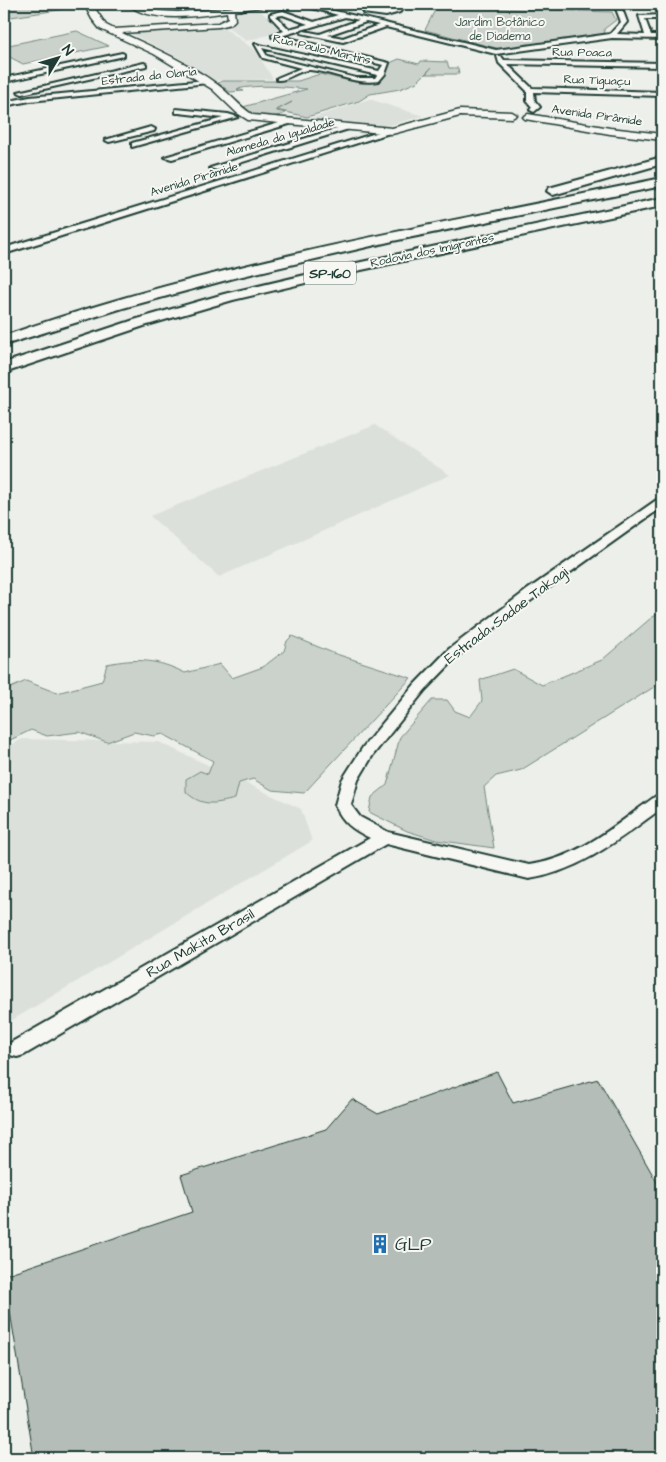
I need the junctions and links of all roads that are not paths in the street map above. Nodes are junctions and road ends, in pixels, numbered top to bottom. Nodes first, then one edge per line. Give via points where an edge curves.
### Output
1 (88, 4) edge
2 (132, 4) edge
3 (266, 4) edge
4 (300, 4) edge
5 (328, 4) edge
6 (568, 4) edge
7 (572, 4) edge
8 (617, 4) edge
9 (662, 4) edge
10 (225, 7) edge
11 (400, 7) dead end
12 (345, 15) junction
13 (662, 17) edge
14 (366, 20) junction
15 (316, 25) junction
16 (386, 25) junction
17 (113, 32) junction
18 (292, 32) junction
19 (274, 36) junction
20 (318, 36) junction
21 (612, 36) junction
22 (649, 37) junction
23 (662, 37) edge
24 (257, 45) junction
25 (496, 52) junction
26 (122, 55) dead end
27 (501, 62) junction
28 (144, 65) dead end
29 (662, 65) edge
30 (307, 68) junction
31 (382, 74) junction
32 (151, 78) dead end
33 (279, 79) dead end
34 (4, 81) edge
35 (206, 82) junction
36 (4, 88) edge
37 (17, 89) junction
38 (530, 90) junction
39 (86, 94) junction
40 (662, 94) edge
41 (30, 99) junction
42 (4, 104) edge
43 (529, 109) junction
44 (179, 111) dead end
45 (510, 113) joint
46 (237, 114) junction
47 (493, 114) joint
48 (292, 122) junction
49 (351, 127) junction
50 (197, 128) junction
51 (151, 129) dead end
52 (651, 130) junction
53 (392, 131) junction
54 (610, 131) junction
55 (662, 131) edge
56 (206, 132) dead end
57 (128, 135) junction
58 (215, 135) dead end
59 (662, 137) edge
60 (109, 140) dead end
61 (227, 141) junction
62 (144, 143) junction
63 (135, 145) dead end
64 (259, 154) junction
65 (170, 157) dead end
66 (662, 160) edge
67 (282, 165) junction
68 (214, 168) dead end
69 (662, 182) edge
70 (662, 202) edge
71 (643, 220) dead end
72 (4, 251) edge
73 (388, 260) junction
74 (186, 285) junction
75 (4, 341) edge
76 (4, 368) edge
77 (662, 502) edge
78 (662, 800) edge
79 (384, 837) junction
80 (17, 1049) dead end

1 - 17 main road via 100,24
2 - 10 main road via 157,14
3 - 10 main road
4 - 12 street
5 - 11 street via 380,14 395,12
6 - 7 street
7 - 8 street
8 - 9 street
8 - 21 street via 624,22
10 - 17 main road via 232,18 219,25
12 - 14 street
12 - 15 street
13 - 22 street via 641,17
14 - 16 street
14 - 20 street
15 - 18 street
15 - 18 street via 283,13 272,15
16 - 20 street via 343,40
16 - 25 street
17 - 35 main road via 150,48
18 - 19 street
18 - 20 street
19 - 24 street via 258,41
19 - 31 street via 386,63
21 - 22 street
21 - 25 street
22 - 23 street
24 - 30 street via 265,57
24 - 31 street, Rua Paulo Martins
25 - 27 street
26 - 34 street
27 - 29 street, Rua Poaca
27 - 38 street
28 - 37 street
30 - 31 street via 363,81 377,80
30 - 33 street
32 - 39 street
34 - 37 street
35 - 39 street, Estrada da Olaria
35 - 46 main road via 225,96
36 - 37 street
37 - 41 street
38 - 40 street, Rua Tiguaçu
38 - 43 street
39 - 41 street, Estrada da Olaria
41 - 42 street, Estrada da Olaria
43 - 45 main road
43 - 52 main road, Avenida Pirâmide
43 - 54 main road, Avenida Pirâmide
44 - 46 street via 221,116
45 - 47 main road
46 - 48 main road
46 - 50 street
47 - 53 main road via 460,113
48 - 49 main road
48 - 61 street
49 - 53 main road
49 - 64 street, Alameda da Igualdade
50 - 56 street
50 - 62 street
51 - 57 street
52 - 54 main road via 608,124 598,127
52 - 55 main road, Avenida Pirâmide
53 - 67 street, Avenida Pirâmide
54 - 59 main road, Avenida Pirâmide
57 - 60 street
57 - 62 street
58 - 61 street
61 - 64 street
61 - 65 street
62 - 63 street
64 - 67 street
64 - 68 street, Alameda da Igualdade
66 - 74 highway via 515,201 265,259
67 - 72 street, Avenida Pirâmide
69 - 74 highway, Rodovia dos Imigrantes / SP-160 via 340,249
70 - 73 highway, Rodovia dos Imigrantes / SP-160
71 - 73 highway via 415,260
73 - 76 highway, Rodovia dos Imigrantes / SP-160 via 178,311
74 - 75 highway, Rodovia dos Imigrantes / SP-160
77 - 79 street, Estrada Sadae Takagi via 454,652 392,719 350,780 343,805 362,828
78 - 79 street, Estrada Sadae Takagi via 595,847 539,872
79 - 80 street, Rua Makita Brasil

